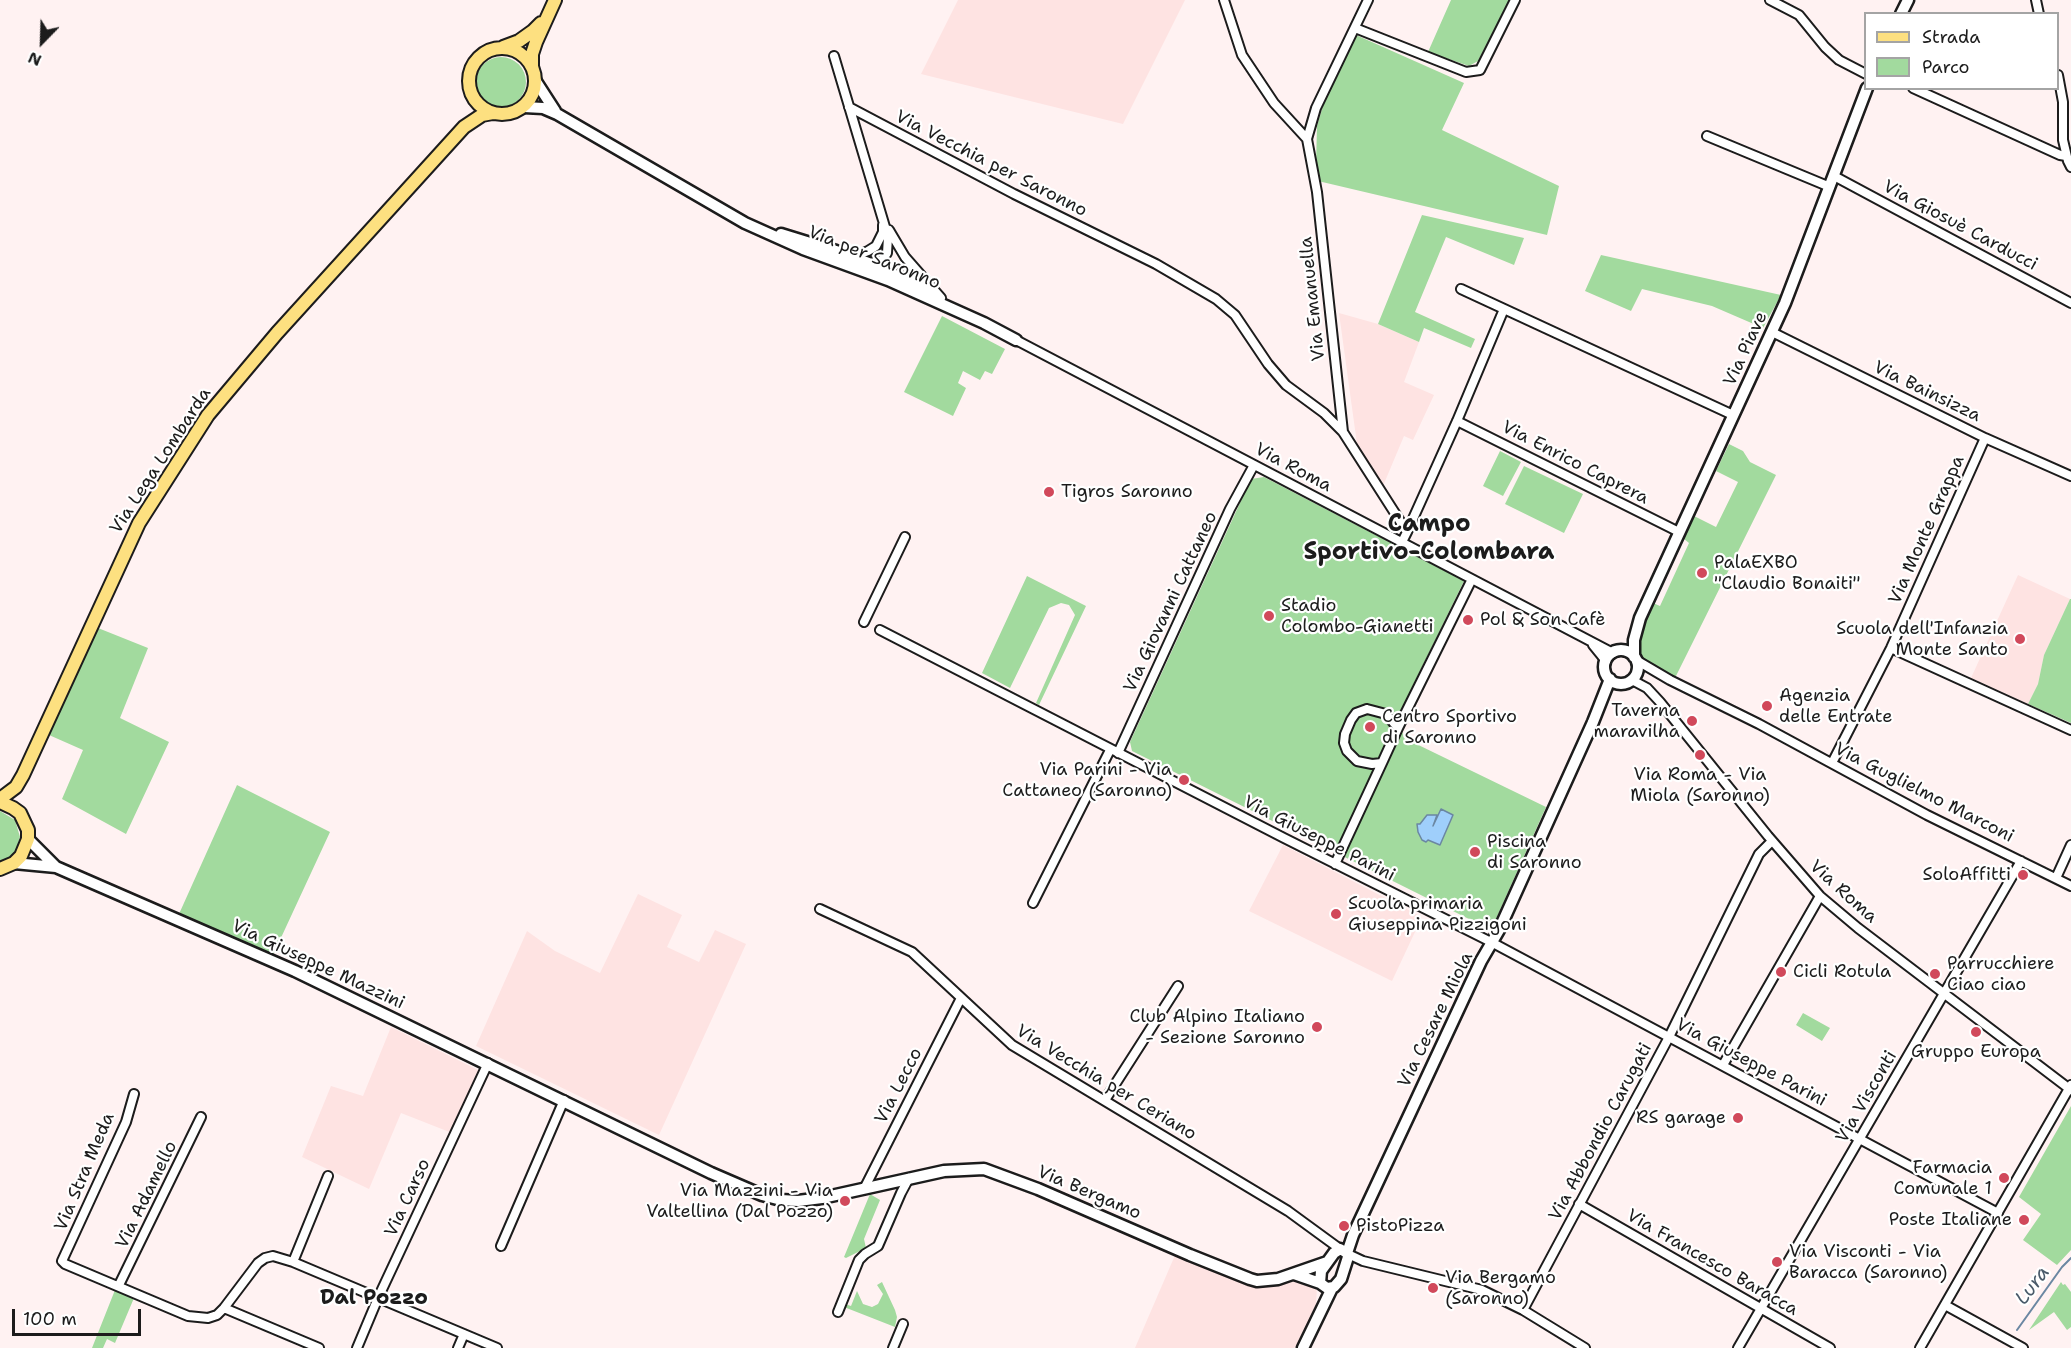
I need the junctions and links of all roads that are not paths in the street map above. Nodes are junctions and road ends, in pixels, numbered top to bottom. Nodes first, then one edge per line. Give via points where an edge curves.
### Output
1 (555, 0) edge
2 (1224, 0) edge
3 (1368, 0) edge
4 (1515, 0) edge
5 (1770, 0) edge
6 (545, 18) junction
7 (1355, 28) junction
8 (502, 48) junction
9 (834, 56) dead end
10 (532, 66) junction
11 (1864, 73) edge
12 (535, 80) junction
13 (2059, 80) edge
14 (1866, 90) edge
15 (1917, 90) edge
16 (470, 91) junction
17 (524, 107) junction
18 (849, 108) junction
19 (493, 113) junction
20 (557, 114) junction
21 (464, 127) junction
22 (1707, 136) dead end
23 (1307, 139) junction
24 (2066, 156) junction
25 (2071, 167) edge
26 (1834, 176) junction
27 (1830, 188) junction
28 (882, 218) junction
29 (754, 227) junction
30 (852, 257) junction
31 (874, 265) junction
32 (861, 269) junction
33 (1461, 289) dead end
34 (940, 298) junction
35 (2071, 303) edge
36 (1504, 309) junction
37 (980, 321) junction
38 (1772, 332) junction
39 (1016, 340) joint
40 (1733, 415) junction
41 (1457, 421) junction
42 (1343, 432) junction
43 (1985, 438) junction
44 (1254, 465) junction
45 (2071, 476) edge
46 (1407, 532) junction
47 (1680, 532) junction
48 (905, 537) dead end
49 (1402, 542) junction
50 (1472, 579) junction
51 (1640, 618) junction
52 (864, 622) dead end
53 (880, 630) dead end
54 (1891, 648) junction
55 (1613, 655) junction
56 (1635, 658) junction
57 (1632, 680) junction
58 (1614, 681) junction
59 (1398, 728) junction
60 (2071, 730) edge
61 (1114, 752) junction
62 (1382, 763) junction
63 (1832, 763) junction
64 (23, 775) junction
65 (0, 801) edge
66 (20, 813) junction
67 (28, 839) junction
68 (1772, 841) junction
69 (2071, 845) edge
70 (2021, 861) junction
71 (2065, 862) junction
72 (14, 863) junction
73 (1335, 864) junction
74 (56, 867) junction
75 (0, 869) edge
76 (2056, 878) junction
77 (2069, 885) edge
78 (1820, 896) junction
79 (1033, 903) dead end
80 (820, 909) dead end
81 (1493, 943) junction
82 (1178, 986) dead end
83 (1943, 993) junction
84 (961, 998) junction
85 (1669, 1036) junction
86 (488, 1063) junction
87 (1723, 1065) junction
88 (2070, 1088) edge
89 (135, 1094) dead end
90 (564, 1100) junction
91 (1105, 1100) junction
92 (201, 1117) dead end
93 (1860, 1139) junction
94 (328, 1176) dead end
95 (910, 1177) junction
96 (865, 1187) junction
97 (1579, 1204) junction
98 (1998, 1213) junction
99 (501, 1246) dead end
100 (1340, 1255) junction
101 (293, 1262) junction
102 (1294, 1274) junction
103 (119, 1285) junction
104 (1325, 1285) junction
105 (378, 1298) junction
106 (1945, 1305) junction
107 (224, 1308) junction
108 (1762, 1308) junction
109 (1523, 1310) junction
110 (838, 1312) dead end
111 (903, 1324) dead end
112 (464, 1334) junction
113 (2009, 1345) edge
114 (319, 1348) edge
115 (357, 1348) edge
116 (458, 1348) edge
117 (497, 1348) edge
118 (893, 1348) edge
119 (1303, 1348) edge
120 (1585, 1348) edge
121 (1738, 1348) edge
122 (1830, 1348) edge
123 (1920, 1348) edge
124 (2022, 1348) edge

1 - 6 main road
2 - 23 street via 1242,55 1274,103
3 - 7 street
4 - 7 street via 1480,70 1466,72
5 - 11 street via 1799,15 1839,60
6 - 8 main road via 534,31
6 - 10 main road via 532,54
7 - 23 street via 1316,108
8 - 10 main road via 522,54
8 - 16 main road via 478,57 469,74
9 - 18 street
10 - 12 main road
12 - 17 main road
12 - 20 street, Via per Saronno
13 - 24 street
14 - 26 street, Via Piave
15 - 24 street
16 - 19 main road via 478,104
16 - 21 main road, Via Lega Lombarda via 472,102
17 - 19 main road via 512,113
17 - 20 street, Via per Saronno
18 - 28 street
18 - 42 street, Via Vecchia per Saronno via 1119,245 1216,299 1234,315 1286,385
19 - 21 main road, Via Lega Lombarda
20 - 29 street, Via per Saronno
21 - 64 main road, Via Lega Lombarda via 208,415 139,523
22 - 27 street
23 - 42 street, Via Emanuella
24 - 25 street
26 - 27 street, Via Piave
26 - 35 street, Via Giosuè Carducci
27 - 38 street, Via Piave
28 - 30 street via 883,232 876,246
28 - 31 street via 889,245 883,259
28 - 34 street via 905,257
29 - 30 street, Via per Saronno
29 - 32 street, Via per Saronno
30 - 31 street, Via per Saronno
31 - 32 street
31 - 34 street, Via per Saronno
32 - 37 street, Via per Saronno
33 - 36 street
34 - 37 street, Via per Saronno
36 - 40 street
36 - 41 street
37 - 39 street, Via per Saronno
38 - 40 street, Via Piave
38 - 43 street, Via Bainsizza
39 - 44 street, Via Roma
40 - 47 street, Via Piave
41 - 46 street
41 - 47 street, Via Enrico Caprera
42 - 46 street
43 - 45 street, Via Bainsizza
43 - 54 street, Via Monte Grappa
44 - 49 street, Via Roma
44 - 61 street, Via Giovanni Cattaneo
46 - 49 street
47 - 51 street, Via Piave
48 - 52 street
49 - 50 street, Via Roma
50 - 55 street, Via Roma
50 - 59 street
51 - 55 street, Via Piave
51 - 56 street, Via Piave via 1634,640
53 - 61 street, Via Giuseppe Parini
54 - 60 street
54 - 63 street, Via Monte Grappa
55 - 56 street via 1628,652
55 - 58 street via 1606,674
56 - 57 street via 1637,672
56 - 63 street, Via Guglielmo Marconi
57 - 58 street
57 - 68 street, Via Roma via 1660,702
58 - 81 street, Via Cesare Miola via 1527,880
59 - 62 street
59 - 62 street via 1386,714 1375,710 1356,713 1351,720 1344,743 1352,758 1362,763
61 - 73 street, Via Giuseppe Parini
61 - 79 street, Via Giovanni Cattaneo
62 - 73 street
63 - 70 street, Via Guglielmo Marconi
64 - 65 main road, Via Lega Lombarda
64 - 66 main road, Via Lega Lombarda
65 - 66 main road
66 - 67 main road
67 - 72 main road
67 - 74 street
68 - 78 street, Via Roma
68 - 85 street, Via Abbondio Carugati via 1759,854
69 - 71 street
70 - 76 street, Via Guglielmo Marconi
70 - 83 street, Via Visconti
71 - 76 street
71 - 77 street
72 - 74 street
72 - 75 main road
73 - 81 street, Via Giuseppe Parini
74 - 86 street, Via Giuseppe Mazzini via 295,971
76 - 77 street, Via Guglielmo Marconi
78 - 83 street, Via Roma
78 - 87 street
80 - 84 street, Via Vecchia per Ceriano via 912,952
81 - 85 street, Via Giuseppe Parini
81 - 100 street, Via Cesare Miola
82 - 91 street
83 - 88 street, Via Roma
83 - 93 street, Via Visconti
84 - 91 street, Via Vecchia per Ceriano via 1012,1045
84 - 96 street, Via Lecco
85 - 87 street, Via Giuseppe Parini
85 - 97 street, Via Abbondio Carugati
86 - 90 street, Via Giuseppe Mazzini
86 - 105 street, Via Carso
87 - 93 street, Via Giuseppe Parini
88 - 98 street
89 - 103 street, Via Stra Meda via 62,1261
90 - 96 street, Via Giuseppe Mazzini via 762,1195 798,1201
90 - 99 street
91 - 100 street, Via Vecchia per Ceriano via 1288,1211 1323,1236
92 - 103 street, Via Adamello
93 - 98 street, Via Giuseppe Parini
93 - 108 street, Via Visconti
94 - 101 street
95 - 96 street, Via Bergamo
95 - 102 street, Via Bergamo via 956,1169 993,1171 1242,1276 1267,1281
95 - 110 street via 878,1246 859,1260
97 - 108 street, Via Francesco Baracca
97 - 109 street, Via Abbondio Carugati
98 - 106 street
100 - 102 street, Via Bergamo
100 - 104 street via 1319,1275
100 - 104 street via 1340,1282
100 - 109 street, Via Bergamo via 1482,1290
101 - 105 street
101 - 107 street via 273,1256 265,1258
102 - 104 street
103 - 107 street via 198,1318 217,1315
104 - 119 street via 1318,1315
105 - 112 street
105 - 115 street, Via Carso
106 - 113 street
106 - 123 street
107 - 114 street
108 - 121 street, Via Visconti
108 - 122 street, Via Francesco Baracca
109 - 120 street, Via Bergamo
111 - 118 street
112 - 116 street
112 - 117 street
113 - 124 street

